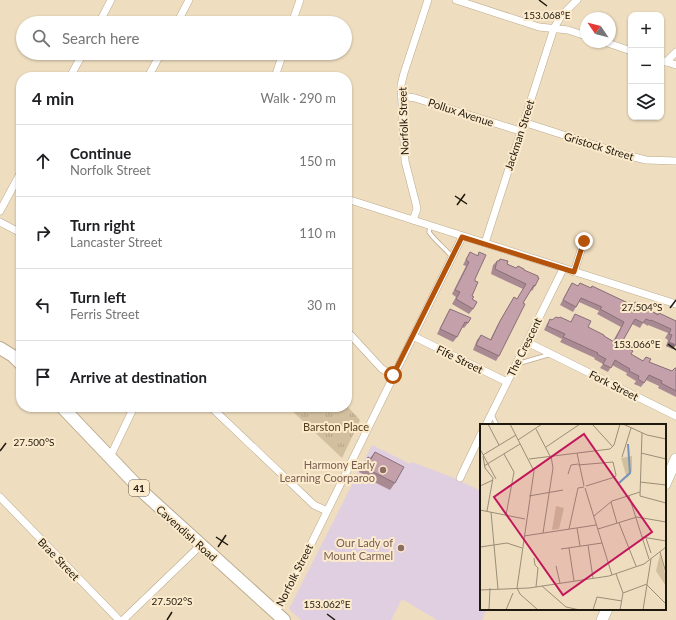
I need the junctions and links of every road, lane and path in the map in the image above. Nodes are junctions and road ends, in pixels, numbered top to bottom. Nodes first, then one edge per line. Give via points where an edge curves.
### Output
1 (111, 0) edge
2 (189, 0) edge
3 (300, 0) edge
4 (428, 0) edge
5 (456, 0) edge
6 (578, 0) edge
7 (103, 16) edge
8 (181, 16) edge
9 (294, 16) edge
10 (554, 28) junction
11 (580, 34) edge
12 (616, 46) edge
13 (628, 50) edge
14 (676, 52) edge
15 (79, 60) edge
16 (157, 60) edge
17 (281, 60) edge
18 (664, 60) edge
19 (664, 61) edge
20 (676, 65) edge
21 (73, 72) edge
22 (151, 72) edge
23 (277, 72) edge
24 (402, 96) junction
25 (523, 122) junction
26 (520, 131) junction
27 (676, 161) edge
28 (16, 182) edge
29 (352, 201) edge
30 (0, 212) edge
31 (412, 220) junction
32 (0, 222) edge
33 (430, 226) junction
34 (16, 230) edge
35 (462, 237) junction
36 (584, 241) dead end
37 (485, 243) junction
38 (452, 257) junction
39 (563, 269) junction
40 (574, 272) junction
41 (676, 304) edge
42 (352, 336) edge
43 (413, 336) junction
44 (526, 342) junction
45 (0, 348) edge
46 (552, 354) junction
47 (16, 359) edge
48 (515, 364) junction
49 (393, 375) junction
50 (507, 382) junction
51 (67, 412) edge
52 (132, 412) edge
53 (216, 412) edge
54 (492, 414) junction
55 (676, 416) edge
56 (487, 424) edge
57 (497, 424) edge
58 (480, 437) edge
59 (110, 457) junction
60 (676, 459) edge
61 (460, 478) dead end
62 (666, 482) edge
63 (0, 497) edge
64 (327, 511) junction
65 (201, 545) junction
66 (607, 610) edge
67 (279, 616) edge
68 (118, 620) edge
69 (123, 620) edge
70 (602, 620) edge

1 - 7 street
2 - 8 street
3 - 9 street
4 - 24 street, Norfolk Street via 404,73
5 - 10 street via 539,27
6 - 10 street, Jackman Street via 561,16
10 - 11 street
10 - 25 street, Jackman Street
12 - 13 street
14 - 18 street
15 - 21 street
16 - 22 street
17 - 23 street
19 - 20 street
24 - 26 street, Pollux Avenue
24 - 31 street, Norfolk Street via 405,161 416,204
25 - 26 street, Jackman Street
25 - 27 street, Gristock Street via 626,155 646,160
26 - 37 street, Jackman Street
28 - 30 street
29 - 31 street
31 - 33 street
32 - 34 street
33 - 35 street
33 - 38 lane via 429,232 432,237
35 - 37 street
35 - 38 street, Norfolk Street
36 - 40 street
37 - 39 street
38 - 43 street, Norfolk Street
39 - 40 street
39 - 44 street, The Crescent
40 - 41 street
42 - 49 street via 382,369
43 - 49 street, Norfolk Street
43 - 50 street, Fife Street
44 - 46 street, Fork Street
44 - 48 street, The Crescent
45 - 47 main road
46 - 48 lane
46 - 55 street, Fork Street
48 - 50 street, The Crescent
49 - 64 street, Norfolk Street
50 - 54 street, The Crescent
51 - 59 main road, Cavendish Road / 41
52 - 59 street
53 - 64 street via 314,505
54 - 56 street, The Crescent
54 - 57 lane
58 - 61 street
59 - 65 main road, Cavendish Road / 41 via 145,494
60 - 62 main road
63 - 68 street, Brae Street
64 - 67 street, Norfolk Street via 283,601
65 - 67 main road, Cavendish Road / 41
65 - 69 street
66 - 70 main road

